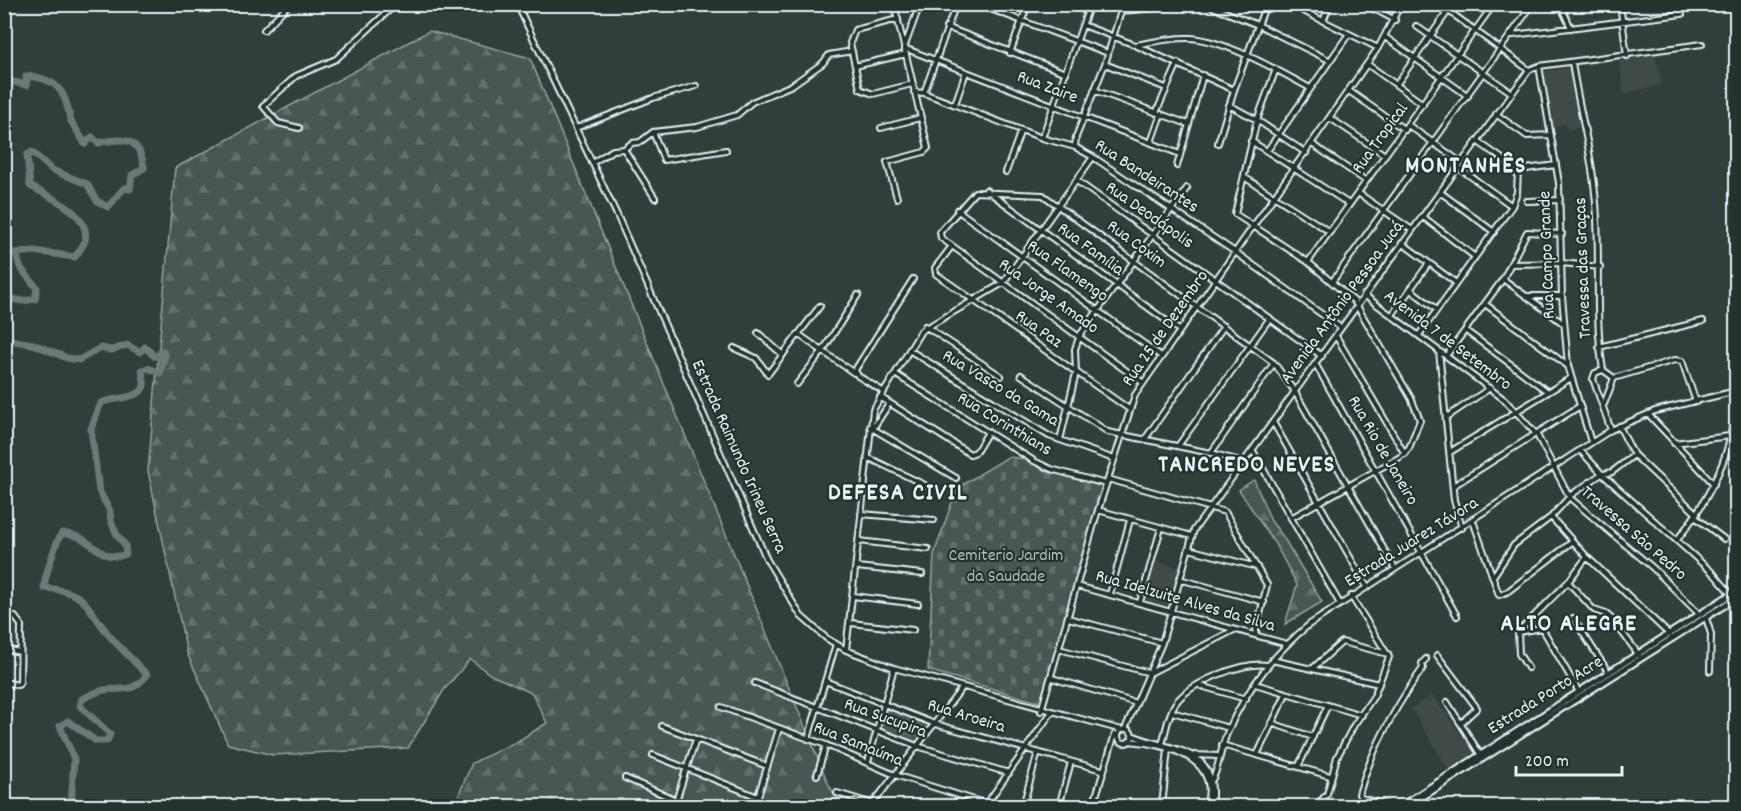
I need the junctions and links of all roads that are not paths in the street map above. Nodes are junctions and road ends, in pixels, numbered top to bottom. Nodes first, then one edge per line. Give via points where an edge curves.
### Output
1 (289, 4) edge
2 (396, 4) edge
3 (517, 4) edge
4 (894, 4) edge
5 (920, 4) edge
6 (956, 4) edge
7 (976, 4) edge
8 (1028, 4) edge
9 (1070, 4) edge
10 (1090, 4) edge
11 (1120, 4) edge
12 (1204, 4) edge
13 (1266, 4) edge
14 (1289, 4) edge
15 (1330, 4) edge
16 (1365, 4) edge
17 (1401, 4) edge
18 (1439, 4) edge
19 (1453, 4) edge
20 (1494, 4) edge
21 (1560, 4) edge
22 (1620, 4) edge
23 (992, 7) edge
24 (1121, 11) junction
25 (1448, 11) junction
26 (1088, 12) junction
27 (1527, 12) dead end
28 (1682, 14) dead end
29 (898, 19) junction
30 (1395, 20) junction
31 (1323, 21) junction
32 (1623, 21) junction
33 (1022, 22) junction
34 (1083, 25) junction
35 (1258, 25) junction
36 (1416, 26) dead end
37 (946, 27) junction
38 (1571, 28) junction
39 (264, 30) dead end
40 (1475, 32) junction
41 (1348, 35) junction
42 (1431, 35) junction
43 (1512, 35) junction
44 (1113, 37) junction
45 (1385, 37) junction
46 (1078, 41) junction
47 (1702, 44) dead end
48 (1135, 45) junction
49 (1378, 48) junction
50 (1502, 50) junction
51 (852, 51) junction
52 (905, 51) junction
53 (1010, 53) junction
54 (1108, 53) junction
55 (1458, 55) junction
56 (1246, 56) junction
57 (1628, 56) junction
58 (1414, 58) junction
59 (934, 60) junction
60 (1329, 60) junction
61 (1572, 62) junction
62 (1178, 63) junction
63 (1105, 64) junction
64 (1367, 64) junction
65 (855, 66) junction
66 (1539, 66) junction
67 (1276, 69) junction
68 (1529, 70) junction
69 (966, 72) junction
70 (1066, 74) junction
71 (1484, 74) junction
72 (1203, 75) junction
73 (1441, 78) junction
74 (912, 84) junction
75 (1396, 85) junction
76 (696, 86) dead end
77 (1167, 88) junction
78 (1310, 88) junction
79 (1094, 90) junction
80 (1234, 90) junction
81 (914, 92) junction
82 (1348, 92) junction
83 (924, 93) junction
84 (1512, 93) junction
85 (1468, 96) junction
86 (955, 104) junction
87 (1423, 104) junction
88 (1229, 105) junction
89 (1054, 106) junction
90 (1159, 114) junction
91 (1496, 114) junction
92 (1084, 117) junction
93 (920, 118) junction
94 (1330, 118) junction
95 (1257, 120) junction
96 (1188, 124) junction
97 (1408, 125) junction
98 (299, 128) dead end
99 (576, 128) junction
100 (881, 128) dead end
101 (1021, 130) junction
102 (1405, 130) junction
103 (653, 132) junction
104 (1278, 134) junction
105 (1551, 135) junction
106 (1042, 138) junction
107 (1251, 141) junction
108 (1477, 141) junction
109 (1150, 142) junction
110 (1435, 143) junction
111 (1218, 144) dead end
112 (1312, 144) junction
113 (1075, 147) junction
114 (624, 149) junction
115 (726, 150) dead end
116 (1267, 151) junction
117 (1306, 153) junction
118 (1180, 154) junction
119 (1385, 155) junction
120 (1093, 158) junction
121 (592, 162) junction
122 (1461, 165) junction
123 (1556, 165) junction
124 (1177, 166) dead end
125 (1295, 168) junction
126 (1518, 170) junction
127 (1006, 172) dead end
128 (1244, 177) junction
129 (1077, 181) junction
130 (1366, 182) junction
131 (1188, 188) dead end
132 (986, 190) junction
133 (1440, 192) junction
134 (1358, 193) junction
135 (1275, 196) junction
136 (656, 198) dead end
137 (897, 198) dead end
138 (1560, 200) junction
139 (1527, 201) dead end
140 (1349, 204) junction
141 (1060, 206) junction
142 (1512, 206) junction
143 (957, 210) junction
144 (1172, 210) junction
145 (1385, 211) junction
146 (1422, 216) junction
147 (1254, 226) junction
148 (1412, 230) junction
149 (1041, 232) junction
150 (1330, 232) junction
151 (1494, 232) junction
152 (1562, 234) junction
153 (1153, 235) junction
154 (1402, 243) junction
155 (952, 246) junction
156 (1236, 252) junction
157 (1475, 257) junction
158 (1023, 258) junction
159 (1134, 261) junction
160 (1308, 262) junction
161 (1429, 263) junction
162 (1562, 263) junction
163 (1511, 264) junction
164 (1600, 267) junction
165 (914, 279) dead end
166 (1503, 279) junction
167 (1216, 280) junction
168 (1332, 282) junction
169 (1003, 283) junction
170 (1456, 283) junction
171 (1115, 286) junction
172 (1410, 289) junction
173 (858, 295) dead end
174 (1364, 295) junction
175 (1527, 296) junction
176 (1562, 296) junction
177 (972, 301) junction
178 (1485, 304) junction
179 (1357, 305) junction
180 (820, 306) dead end
181 (1197, 306) junction
182 (1096, 310) junction
183 (1437, 310) junction
184 (1392, 315) junction
185 (1270, 318) junction
186 (1703, 321) dead end
187 (1564, 324) junction
188 (925, 326) junction
189 (1224, 326) junction
190 (1341, 328) junction
191 (1179, 330) junction
192 (1466, 331) junction
193 (758, 333) dead end
194 (798, 334) junction
195 (1080, 335) junction
196 (1419, 335) junction
197 (1336, 336) junction
198 (1250, 344) junction
199 (1599, 346) junction
200 (734, 348) dead end
201 (909, 350) junction
202 (1439, 350) junction
203 (822, 352) junction
204 (783, 355) junction
205 (1161, 356) junction
206 (1323, 356) junction
207 (1446, 356) junction
208 (1274, 363) junction
209 (1316, 364) junction
210 (1568, 366) junction
211 (1603, 370) junction
212 (855, 373) junction
213 (1076, 373) junction
214 (895, 374) junction
215 (1021, 375) dead end
216 (1001, 376) dead end
217 (1571, 378) junction
218 (1614, 378) junction
219 (1142, 382) junction
220 (797, 384) dead end
221 (1490, 388) junction
222 (1735, 391) edge
223 (884, 392) junction
224 (1295, 392) junction
225 (1548, 392) junction
226 (880, 397) junction
227 (1696, 402) junction
228 (889, 404) junction
229 (1604, 405) junction
230 (1067, 406) junction
231 (1580, 406) junction
232 (1129, 409) junction
233 (1515, 411) junction
234 (1648, 414) junction
235 (1447, 417) junction
236 (1273, 422) junction
237 (1619, 426) junction
238 (872, 427) junction
239 (1611, 430) junction
240 (988, 432) junction
241 (1537, 435) junction
242 (1121, 436) junction
243 (1730, 436) junction
244 (1145, 439) junction
245 (1060, 440) junction
246 (1591, 442) junction
247 (1673, 443) junction
248 (1178, 446) junction
249 (1580, 450) junction
250 (1253, 451) junction
251 (1450, 452) junction
252 (1211, 453) junction
253 (1405, 454) junction
254 (1634, 455) junction
255 (867, 457) junction
256 (1114, 459) junction
257 (1244, 462) junction
258 (1554, 468) junction
259 (1378, 470) junction
260 (1603, 475) junction
261 (956, 478) dead end
262 (1107, 482) junction
263 (1714, 484) junction
264 (925, 485) dead end
265 (1348, 486) junction
266 (1453, 486) junction
267 (1570, 498) junction
268 (1319, 502) junction
269 (1210, 507) junction
270 (1098, 510) junction
271 (861, 514) junction
272 (1696, 516) junction
273 (1551, 517) junction
274 (1291, 518) junction
275 (934, 520) dead end
276 (1130, 520) junction
277 (1473, 521) junction
278 (1161, 528) junction
279 (1462, 528) junction
280 (1192, 536) junction
281 (1724, 539) dead end
282 (1677, 540) junction
283 (859, 541) junction
284 (1572, 542) junction
285 (928, 549) dead end
286 (1188, 549) junction
287 (1423, 552) junction
288 (1587, 557) junction
289 (856, 567) junction
290 (1258, 567) junction
291 (1394, 567) junction
292 (922, 574) dead end
293 (1494, 575) junction
294 (1179, 579) junction
295 (1568, 582) junction
296 (1077, 586) junction
297 (1367, 587) junction
298 (1110, 594) junction
299 (853, 596) junction
300 (1351, 596) junction
301 (1735, 596) edge
302 (1140, 602) junction
303 (1264, 602) junction
304 (918, 604) dead end
305 (1340, 604) junction
306 (1171, 611) junction
307 (4, 614) edge
308 (1457, 616) dead end
309 (1703, 617) junction
310 (1068, 618) junction
311 (1573, 618) dead end
312 (851, 623) junction
313 (913, 630) dead end
314 (1235, 630) junction
315 (1518, 632) junction
316 (1255, 635) junction
317 (1671, 636) junction
318 (1162, 643) junction
319 (836, 644) junction
320 (1287, 644) junction
321 (4, 649) edge
322 (1059, 649) junction
323 (846, 650) junction
324 (21, 652) junction
325 (1389, 655) junction
326 (1437, 655) dead end
327 (1639, 656) junction
328 (1426, 659) dead end
329 (1271, 660) junction
330 (1267, 666) junction
331 (894, 668) junction
332 (1313, 668) junction
333 (1528, 668) dead end
334 (1710, 671) dead end
335 (1150, 673) junction
336 (1609, 673) junction
337 (1052, 678) junction
338 (825, 681) junction
339 (4, 682) edge
340 (755, 683) dead end
341 (1255, 684) junction
342 (1379, 684) junction
343 (1200, 686) junction
344 (962, 688) junction
345 (1286, 694) junction
346 (1580, 694) junction
347 (1246, 699) junction
348 (1136, 702) junction
349 (1447, 702) dead end
350 (884, 704) junction
351 (1328, 705) junction
352 (721, 707) dead end
353 (818, 709) junction
354 (1041, 711) junction
355 (1172, 712) junction
356 (1051, 713) junction
357 (1362, 715) junction
358 (1130, 722) junction
359 (1271, 723) junction
360 (1461, 723) junction
361 (935, 724) junction
362 (662, 726) dead end
363 (1229, 728) junction
364 (779, 729) junction
365 (1110, 729) junction
366 (877, 730) junction
367 (1123, 730) junction
368 (1131, 734) junction
369 (1117, 735) junction
370 (1313, 737) junction
371 (808, 739) junction
372 (696, 740) junction
373 (1129, 741) junction
374 (1162, 744) junction
375 (826, 746) junction
376 (917, 746) junction
377 (1222, 746) junction
378 (1027, 749) junction
379 (1168, 749) junction
380 (1038, 752) junction
381 (1480, 754) junction
382 (653, 755) dead end
383 (1192, 755) junction
384 (1257, 755) junction
385 (1218, 756) junction
386 (868, 762) junction
387 (1071, 762) junction
388 (766, 766) junction
389 (1298, 767) junction
390 (686, 769) junction
391 (1102, 770) junction
392 (1009, 772) junction
393 (817, 775) dead end
394 (895, 775) junction
395 (1330, 776) junction
396 (625, 778) dead end
397 (1212, 780) junction
398 (837, 793) dead end
399 (758, 797) junction
400 (676, 801) junction
401 (871, 805) edge
402 (986, 805) edge
403 (1322, 805) edge
404 (690, 807) edge
405 (755, 807) edge
406 (880, 807) edge
407 (1023, 807) edge
408 (1059, 807) edge
409 (1093, 807) edge
410 (1162, 807) edge
411 (1206, 807) edge
412 (1211, 807) edge
413 (1316, 807) edge
414 (1390, 807) edge
415 (1401, 807) edge
416 (1408, 807) edge

1 - 39 street
2 - 98 street via 336,59 296,76 264,105 279,123
3 - 99 street, Estrada Raimundo Irineu Serra
4 - 29 street
5 - 52 street
6 - 37 street
7 - 23 street
8 - 33 street
9 - 26 street
10 - 26 street
11 - 24 street
12 - 24 street
12 - 35 street
13 - 35 street
14 - 31 street
15 - 31 street
16 - 30 street
17 - 30 street, Rua 25 de Dezembro
18 - 25 street
19 - 25 street
20 - 40 street, Rua Tropical
21 - 38 street
22 - 32 street
23 - 33 street
24 - 44 street
25 - 40 street
25 - 42 street
26 - 34 street
27 - 43 street
28 - 32 street
29 - 51 street via 855,30 850,43
29 - 52 street
30 - 45 street, Rua 25 de Dezembro
31 - 41 street
32 - 38 street
32 - 57 street
33 - 46 street
33 - 53 street
34 - 44 street
34 - 46 street
35 - 56 street
35 - 60 street
36 - 42 street
37 - 53 street
37 - 59 street
38 - 43 street
40 - 50 street
40 - 55 street, Rua Tropical
41 - 49 street
41 - 60 street
42 - 55 street
42 - 58 street
43 - 50 street
44 - 48 street
44 - 54 street
45 - 49 street, Rua 25 de Dezembro
45 - 58 street
46 - 54 street
46 - 70 street
47 - 57 street
48 - 56 street via 1197,39
48 - 62 street
49 - 64 street, Rua 25 de Dezembro
50 - 68 street
50 - 71 street
51 - 65 street
51 - 103 street via 829,55 824,63 792,85 752,102 737,115 697,127
52 - 59 street, Rua Zaire
52 - 65 street
52 - 74 street
53 - 70 street
54 - 63 street
55 - 71 street
55 - 73 street, Rua Tropical
56 - 67 street
56 - 80 street
57 - 61 street
58 - 73 street
58 - 75 street
59 - 69 street, Rua Zaire
59 - 83 street
60 - 78 street
61 - 66 street
61 - 164 street, Travessa das Graças via 1596,193
62 - 72 street
62 - 77 street
63 - 77 street
63 - 79 street
64 - 75 street
64 - 82 street, Rua 25 de Dezembro
65 - 74 street via 859,88 875,94
66 - 68 street
66 - 105 street, Rua Campo Grande
67 - 78 street
67 - 95 street
68 - 84 street, Avenida Antônio Pessoa Jucá
69 - 86 street
69 - 89 street, Rua Zaire
70 - 89 street
71 - 84 street
71 - 85 street
72 - 80 street
72 - 96 street
73 - 85 street
73 - 87 street, Rua Tropical
74 - 81 street
75 - 87 street
76 - 99 street
77 - 90 street
78 - 104 street
79 - 90 street
79 - 92 street
80 - 88 street
81 - 83 street, Rua Bandeirantes
81 - 93 street
82 - 94 street, Rua 25 de Dezembro
82 - 102 street
83 - 86 street, Rua Bandeirantes
84 - 91 street, Avenida Antônio Pessoa Jucá
85 - 110 street
86 - 101 street, Rua Bandeirantes
87 - 97 street, Rua Tropical
88 - 95 street
88 - 111 street
89 - 92 street, Rua Zaire
89 - 106 street
90 - 96 street
90 - 109 street
91 - 105 street via 1527,136
91 - 108 street, Avenida Antônio Pessoa Jucá
92 - 109 street, Rua Zaire
92 - 113 street
93 - 100 street
93 - 137 street via 928,148 887,162
94 - 112 street, Rua 25 de Dezembro
94 - 119 street
95 - 104 street
95 - 107 street
96 - 118 street
97 - 102 street, Rua Tropical
97 - 110 street
99 - 121 street, Estrada Raimundo Irineu Serra
101 - 106 street, Rua Bandeirantes
101 - 127 street
102 - 119 street, Rua Tropical
103 - 114 street
103 - 115 street via 664,160
104 - 116 street
104 - 117 street
105 - 123 street, Rua Campo Grande
106 - 113 street, Rua Bandeirantes
107 - 116 street
107 - 128 street
108 - 122 street, Avenida Antônio Pessoa Jucá
108 - 126 street
109 - 118 street, Rua Zaire
110 - 122 street
110 - 145 street
112 - 117 street, Rua 25 de Dezembro
112 - 130 street
113 - 120 street, Rua Bandeirantes
114 - 121 street via 613,150
114 - 136 street
116 - 125 street
117 - 125 street, Rua 25 de Dezembro
118 - 124 street
119 - 130 street, Rua Tropical
120 - 129 street
120 - 144 street, Rua Bandeirantes
121 - 319 street, Estrada Raimundo Irineu Serra via 767,560 801,616
122 - 133 street, Avenida Antônio Pessoa Jucá
122 - 142 street
123 - 126 street
123 - 138 street, Rua Campo Grande
125 - 135 street, Rua 25 de Dezembro
125 - 140 street
126 - 142 street
128 - 135 street
128 - 147 street via 1235,214
129 - 141 street
129 - 153 street, Rua Deodápolis
130 - 134 street, Rua Tropical
131 - 144 street
132 - 141 street, Rua Coxim via 1043,195
132 - 143 street via 972,194
132 - 149 street, Rua Família
133 - 146 street, Avenida Antônio Pessoa Jucá
133 - 151 street
134 - 140 street, Rua Tropical
134 - 145 street
135 - 147 street, Rua 25 de Dezembro
135 - 150 street
138 - 139 street
138 - 152 street, Rua Campo Grande
140 - 150 street, Rua Tropical
141 - 149 street
141 - 159 street, Rua Coxim
142 - 151 street
143 - 155 street, Rua Jorge Amado via 939,235
143 - 158 street, Rua Flamengo
144 - 153 street
144 - 156 street, Rua Bandeirantes
145 - 148 street
145 - 168 street
146 - 148 street, Avenida Antônio Pessoa Jucá
146 - 157 street
147 - 156 street, Rua 25 de Dezembro
147 - 160 street
148 - 154 street, Avenida Antônio Pessoa Jucá
149 - 158 street
149 - 171 street, Rua Família
150 - 160 street, Rua Tropical
151 - 157 street
152 - 162 street, Rua Campo Grande
152 - 163 street via 1527,232
153 - 159 street
153 - 167 street, Rua Deodápolis
154 - 161 street
154 - 174 street, Avenida Antônio Pessoa Jucá
155 - 169 street, Rua Jorge Amado
155 - 177 street, Rua Paz via 934,271
156 - 167 street, Rua 25 de Dezembro
156 - 190 street, Rua Bandeirantes
157 - 170 street
158 - 169 street
158 - 182 street, Rua Flamengo
159 - 171 street
159 - 181 street, Rua Coxim
160 - 168 street
161 - 170 street
161 - 172 street
162 - 163 street
162 - 164 street
162 - 176 street, Rua Campo Grande
163 - 166 street
164 - 199 street, Travessa das Graças
165 - 212 street
166 - 175 street
166 - 178 street
167 - 181 street, Rua 25 de Dezembro
167 - 185 street, Rua Deodápolis
168 - 179 street
169 - 177 street
169 - 195 street, Rua Jorge Amado
170 - 183 street
171 - 182 street
171 - 191 street, Rua Família
172 - 183 street
172 - 184 street
173 - 203 street
174 - 179 street, Avenida Antônio Pessoa Jucá
174 - 184 street, Avenida 7 de Setembro
175 - 176 street
175 - 187 street
176 - 187 street, Rua Campo Grande
177 - 188 street
177 - 213 street, Rua Paz
178 - 192 street
178 - 210 street
179 - 190 street, Avenida Antônio Pessoa Jucá
179 - 253 street via 1418,412 1418,429
180 - 194 street
181 - 189 street, Rua Coxim
181 - 191 street, Rua 25 de Dezembro
182 - 195 street
182 - 205 street, Rua Flamengo
183 - 196 street
184 - 196 street, Avenida 7 de Setembro
185 - 198 street
185 - 206 street, Rua Deodápolis
186 - 199 street
187 - 210 street, Rua Campo Grande
188 - 201 street
188 - 216 street
189 - 198 street, Rua Coxim
189 - 244 street
190 - 197 street, Avenida Antônio Pessoa Jucá
191 - 205 street, Rua 25 de Dezembro
192 - 207 street
192 - 225 street
193 - 204 street
194 - 203 street
194 - 204 street
195 - 213 street via 1075,350
195 - 219 street, Rua Jorge Amado
196 - 202 street, Avenida 7 de Setembro
197 - 206 street, Avenida Antônio Pessoa Jucá
197 - 253 street
198 - 208 street, Rua Coxim
198 - 248 street
199 - 211 street, Travessa das Graças
200 - 204 street via 756,358 768,374
201 - 214 street
201 - 245 street, Rua Vasco da Gama
202 - 207 street, Avenida 7 de Setembro
202 - 235 street
203 - 212 street
203 - 220 street
205 - 219 street, Rua 25 de Dezembro
206 - 209 street, Avenida Antônio Pessoa Jucá
207 - 221 street, Avenida 7 de Setembro
208 - 224 street, Rua Coxim
208 - 252 street
209 - 224 street, Avenida Antônio Pessoa Jucá
209 - 259 street, Rua Rio de Janeiro
210 - 217 street, Rua Campo Grande
211 - 218 street
211 - 229 street, Travessa das Graças via 1595,373 1593,379
212 - 223 street
213 - 230 street
213 - 232 street, Rua Paz
214 - 223 street
214 - 240 street, Rua Corinthians
215 - 230 street
217 - 225 street
217 - 231 street, Rua Campo Grande
218 - 227 street via 1676,360 1683,362
218 - 229 street
219 - 232 street, Rua 25 de Dezembro
221 - 233 street, Avenida 7 de Setembro
221 - 235 street
222 - 227 street, Estrada Juarez Távora
222 - 243 street
223 - 226 street
224 - 236 street, Avenida Antônio Pessoa Jucá
224 - 265 street, Rua Coxim
225 - 233 street
226 - 228 street
226 - 238 street via 873,410
227 - 234 street, Estrada Juarez Távora
228 - 238 street
228 - 240 street via 973,454
229 - 239 street, Travessa das Graças
230 - 242 street via 1100,428
230 - 245 street
231 - 241 street
231 - 246 street, Rua Campo Grande
232 - 242 street, Rua 25 de Dezembro
233 - 241 street, Avenida 7 de Setembro
233 - 251 street
234 - 237 street, Estrada Juarez Távora
234 - 247 street
235 - 251 street
236 - 250 street, Avenida Antônio Pessoa Jucá
236 - 268 street
237 - 239 street, Estrada Juarez Távora
237 - 254 street
238 - 255 street
238 - 261 street
239 - 246 street, Estrada Juarez Távora
240 - 262 street, Rua Corinthians via 1043,466
241 - 258 street, Avenida 7 de Setembro
241 - 266 street
242 - 244 street
242 - 256 street, Rua 25 de Dezembro
243 - 247 street
243 - 263 street
244 - 248 street
245 - 256 street, Rua Vasco da Gama
246 - 249 street, Estrada Juarez Távora
247 - 263 street
248 - 252 street
249 - 258 street, Estrada Juarez Távora
249 - 260 street
250 - 257 street, Avenida Antônio Pessoa Jucá
250 - 274 street
251 - 266 street
252 - 257 street
253 - 259 street
254 - 260 street
254 - 272 street
255 - 264 street
255 - 271 street
256 - 262 street, Rua 25 de Dezembro
257 - 269 street, Avenida Antônio Pessoa Jucá
258 - 267 street, Travessa São Pedro
258 - 277 street, Estrada Juarez Távora
259 - 265 street
259 - 287 street, Rua Rio de Janeiro
260 - 267 street
260 - 282 street
262 - 269 street, Rua Corinthians
262 - 270 street, Rua 25 de Dezembro
263 - 272 street
265 - 268 street
265 - 291 street, Rua Coxim
266 - 279 street
267 - 273 street
267 - 309 street, Travessa São Pedro via 1653,568
268 - 274 street
268 - 297 street
269 - 280 street, Avenida Antônio Pessoa Jucá
269 - 290 street via 1228,515
270 - 276 street
270 - 296 street, Rua 25 de Dezembro
271 - 275 street
271 - 283 street
272 - 281 street
272 - 282 street
273 - 284 street
273 - 293 street via 1514,545
274 - 305 street
276 - 278 street
276 - 298 street
277 - 279 street, Estrada Juarez Távora
277 - 293 street
278 - 280 street
278 - 302 street
279 - 287 street, Estrada Juarez Távora
280 - 286 street, Avenida Antônio Pessoa Jucá
282 - 301 street
283 - 285 street
283 - 289 street
284 - 288 street
284 - 293 street via 1504,594 1499,595 1495,588
286 - 290 street
286 - 294 street, Avenida Antônio Pessoa Jucá
287 - 291 street, Estrada Juarez Távora
287 - 308 street, Rua Rio de Janeiro
288 - 295 street
288 - 317 street
289 - 292 street
289 - 299 street
290 - 303 street via 1268,589
291 - 297 street, Estrada Juarez Távora
294 - 303 street
294 - 306 street, Avenida Antônio Pessoa Jucá
295 - 315 street
295 - 327 street via 1594,610 1613,620
296 - 298 street, Rua Idelzuite Alves da Silva
296 - 310 street, Rua 25 de Dezembro
297 - 300 street, Estrada Juarez Távora
298 - 302 street, Rua Idelzuite Alves da Silva
299 - 304 street
299 - 312 street
300 - 305 street, Estrada Juarez Távora
300 - 325 street
301 - 309 main road, Estrada Porto Acre
302 - 306 street, Rua Idelzuite Alves da Silva
303 - 316 street
305 - 320 street, Estrada Juarez Távora
306 - 314 street, Rua Idelzuite Alves da Silva
306 - 318 street, Avenida Antônio Pessoa Jucá
307 - 324 street via 18,619 21,625
309 - 317 main road, Estrada Porto Acre
309 - 334 street via 1710,629
310 - 318 street
310 - 322 street, Rua 25 de Dezembro
311 - 336 street
312 - 313 street
312 - 323 street
314 - 316 street, Rua Idelzuite Alves da Silva
314 - 335 street
315 - 333 street via 1519,654
315 - 346 street via 1542,628
316 - 320 street, Rua Idelzuite Alves da Silva
317 - 327 main road, Estrada Porto Acre
318 - 335 street, Avenida Antônio Pessoa Jucá
319 - 323 street, Estrada Raimundo Irineu Serra
319 - 338 street
320 - 329 street, Estrada Juarez Távora
321 - 324 street
322 - 335 street
322 - 337 street, Rua 25 de Dezembro
323 - 331 street, Estrada Raimundo Irineu Serra
324 - 339 street via 18,685
325 - 332 street via 1342,642
325 - 342 street
326 - 360 street via 1477,708
327 - 336 main road, Estrada Porto Acre
327 - 346 main road, Estrada Porto Acre
328 - 414 street via 1378,744 1359,794
329 - 330 street, Estrada Juarez Távora
329 - 332 street
330 - 341 street, Estrada Juarez Távora
330 - 343 street via 1251,664 1230,669
331 - 344 street, Estrada Raimundo Irineu Serra
331 - 350 street
332 - 342 street
335 - 348 street, Avenida Antônio Pessoa Jucá
336 - 346 main road, Estrada Porto Acre
337 - 348 street
337 - 354 street, Rua 25 de Dezembro
338 - 350 street, Rua Aroeira
338 - 353 street
340 - 353 street, Rua Sucupira
341 - 345 street
341 - 347 street, Estrada Juarez Távora
342 - 357 street
343 - 347 street
343 - 355 street via 1177,702
344 - 354 street, Estrada Raimundo Irineu Serra
344 - 361 street
345 - 351 street
345 - 359 street
346 - 381 main road, Estrada Porto Acre
346 - 416 main road, Estrada Porto Acre
347 - 363 street, Estrada Juarez Távora
348 - 358 street, Avenida Antônio Pessoa Jucá
349 - 360 street
350 - 361 street, Rua Aroeira
350 - 366 street
351 - 357 street
351 - 370 street
352 - 364 street, Rua Samaúma
353 - 366 street, Rua Sucupira
353 - 371 street
354 - 356 street, Estrada Raimundo Irineu Serra
355 - 363 street
355 - 374 street
356 - 365 street, Estrada Raimundo Irineu Serra
356 - 378 street
357 - 395 street
358 - 367 street, Avenida Antônio Pessoa Jucá
358 - 368 street, Avenida Antônio Pessoa Jucá
359 - 370 street
359 - 384 street
360 - 381 street
361 - 376 street
361 - 378 street, Rua Aroeira
362 - 372 street
363 - 377 street, Estrada Juarez Távora
364 - 371 street, Rua Samaúma
364 - 388 street
365 - 367 street, Estrada Raimundo Irineu Serra
365 - 369 street, Estrada Raimundo Irineu Serra
366 - 376 street, Rua Sucupira
366 - 386 street
367 - 368 street
367 - 369 street, Avenida Antônio Pessoa Jucá
368 - 373 street
368 - 374 street
369 - 373 street via 1124,742
369 - 391 street, Avenida Antônio Pessoa Jucá
370 - 389 street
371 - 375 street, Rua Samaúma
372 - 388 street
372 - 390 street
373 - 379 street
374 - 383 street
375 - 386 street, Rua Samaúma
375 - 393 street
376 - 392 street, Rua Sucupira
376 - 394 street
377 - 384 street
377 - 385 street, Estrada Juarez Távora
378 - 380 street, Rua Aroeira
378 - 392 street
379 - 410 street
379 - 411 street via 1187,755 1200,766 1209,787
380 - 387 street, Rua Aroeira
380 - 407 street
381 - 415 main road, Estrada Porto Acre
382 - 390 street
383 - 385 street
383 - 397 street
384 - 389 street
385 - 397 street, Estrada Juarez Távora
386 - 394 street, Rua Samaúma
387 - 391 street, Rua Aroeira
387 - 408 street
388 - 399 street
389 - 395 street
390 - 399 street
390 - 400 street
391 - 409 street, Avenida Antônio Pessoa Jucá
392 - 402 street
394 - 401 street
394 - 402 street, Rua Samaúma
395 - 403 street
396 - 400 street
397 - 412 street
398 - 401 street
399 - 405 street
400 - 404 street
401 - 406 street
403 - 413 street

